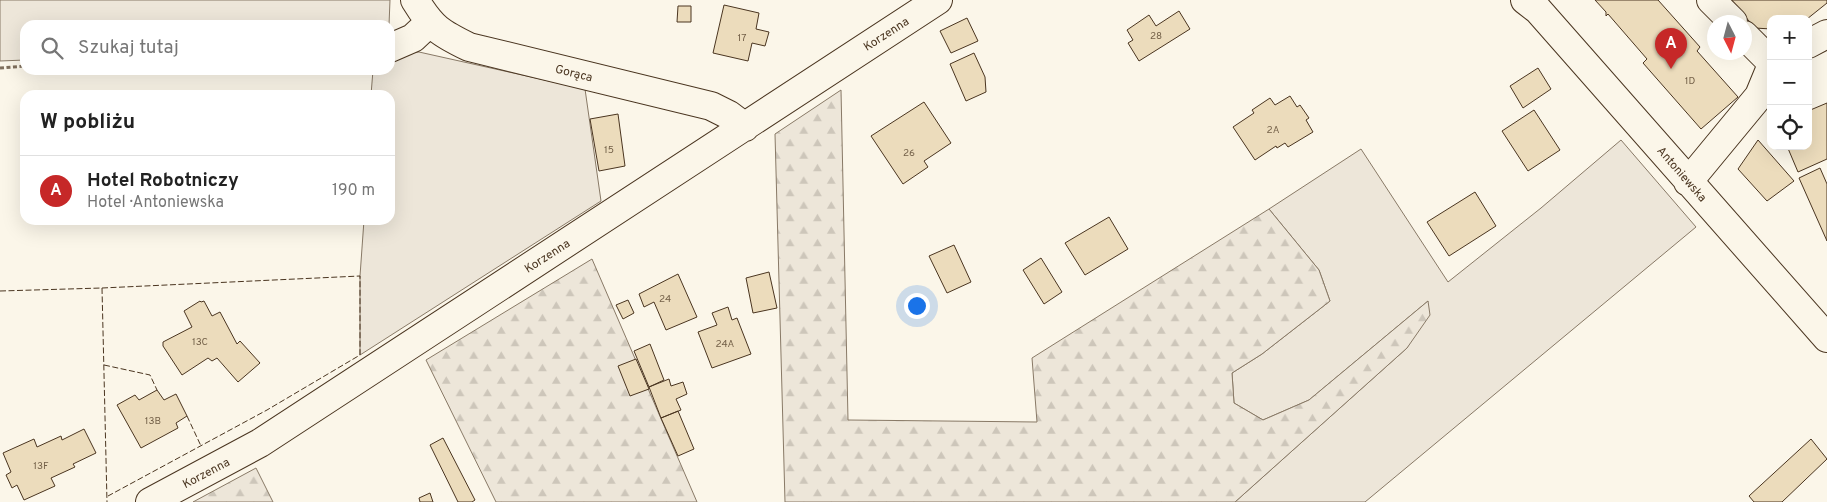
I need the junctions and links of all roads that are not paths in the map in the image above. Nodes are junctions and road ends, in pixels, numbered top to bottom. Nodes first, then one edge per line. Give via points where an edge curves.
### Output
1 (415, 0) edge
2 (938, 0) edge
3 (1712, 0) edge
4 (1532, 5) edge
5 (1726, 15) edge
6 (429, 23) junction
7 (1827, 34) edge
8 (1812, 42) edge
9 (1752, 43) edge
10 (395, 46) edge
11 (1769, 60) edge
12 (1767, 77) edge
13 (745, 127) junction
14 (1688, 182) junction
15 (1827, 338) edge
16 (150, 502) edge

1 - 6 street, Gorąca
2 - 13 street, Korzenna
3 - 5 street
4 - 14 street, Antoniewska
6 - 10 street via 413,38
6 - 13 street, Gorąca via 469,46 711,106
7 - 8 street
9 - 11 street
12 - 14 street via 1759,96
13 - 16 street, Korzenna via 260,443
14 - 15 street, Antoniewska

